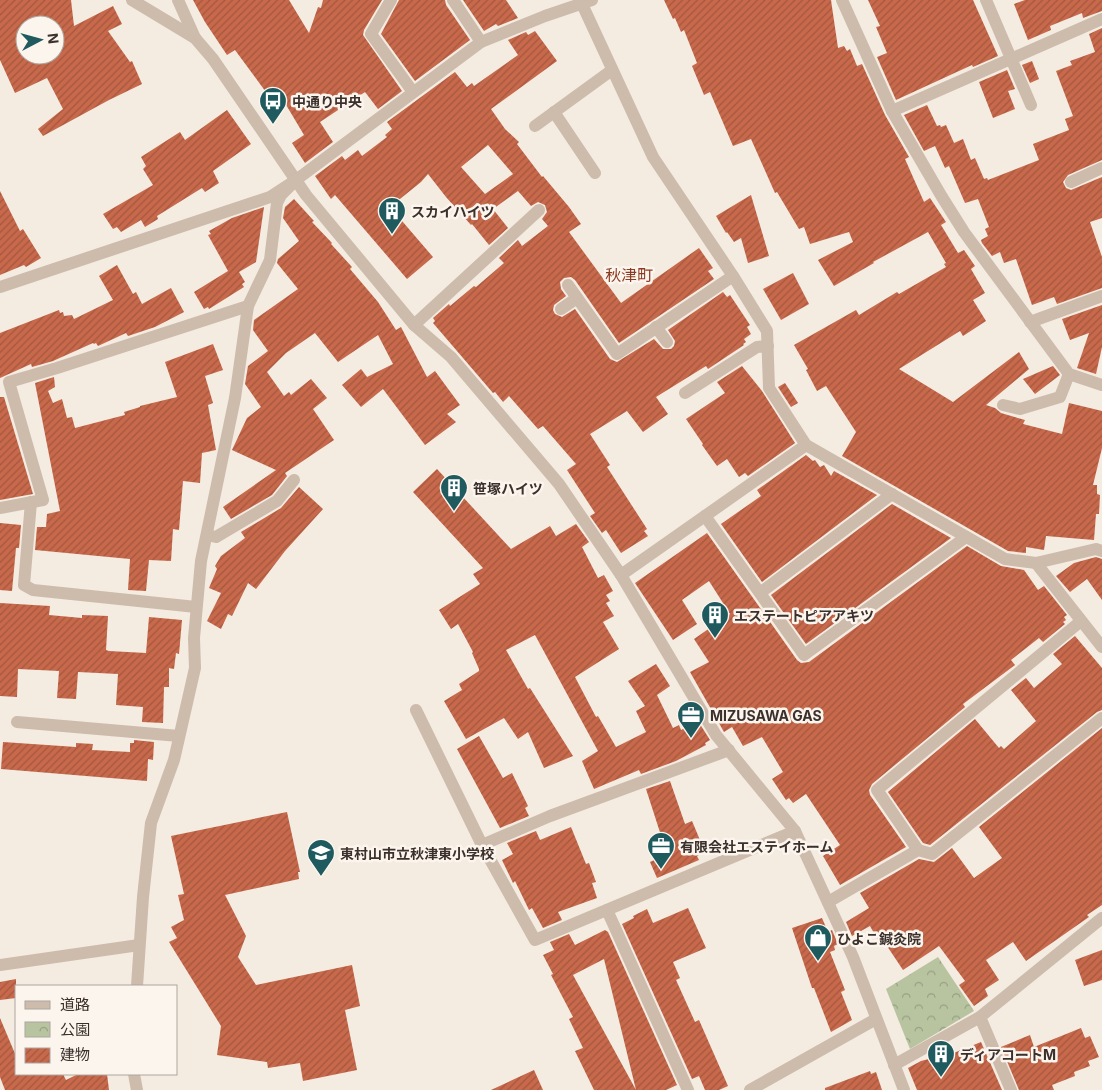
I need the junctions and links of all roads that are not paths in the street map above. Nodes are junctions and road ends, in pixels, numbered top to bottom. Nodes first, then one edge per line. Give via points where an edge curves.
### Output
1 (132, 0) edge
2 (178, 0) edge
3 (391, 0) edge
4 (453, 0) edge
5 (842, 0) edge
6 (986, 0) edge
7 (587, 2) edge
8 (1102, 19) edge
9 (195, 38) junction
10 (480, 42) junction
11 (1011, 59) junction
12 (612, 70) junction
13 (413, 92) junction
14 (1031, 105) dead end
15 (892, 111) junction
16 (554, 112) junction
17 (535, 126) dead end
18 (1102, 168) edge
19 (595, 173) dead end
20 (296, 180) junction
21 (1071, 182) dead end
22 (539, 210) dead end
23 (733, 276) junction
24 (568, 285) dead end
25 (0, 287) edge
26 (1102, 296) edge
27 (577, 298) junction
28 (248, 306) junction
29 (561, 309) dead end
30 (1030, 322) junction
31 (414, 325) junction
32 (656, 327) junction
33 (668, 342) dead end
34 (768, 346) junction
35 (1069, 374) junction
36 (1102, 385) edge
37 (685, 393) dead end
38 (1003, 405) dead end
39 (806, 445) junction
40 (294, 480) dead end
41 (892, 494) junction
42 (31, 502) junction
43 (0, 508) edge
44 (705, 516) junction
45 (207, 535) junction
46 (966, 537) junction
47 (1102, 551) edge
48 (1036, 563) junction
49 (620, 575) junction
50 (760, 593) junction
51 (196, 607) junction
52 (1081, 621) junction
53 (1102, 647) edge
54 (416, 710) dead end
55 (1102, 718) edge
56 (17, 722) dead end
57 (179, 736) junction
58 (729, 750) junction
59 (795, 831) junction
60 (482, 845) junction
61 (918, 850) junction
62 (828, 902) junction
63 (607, 910) junction
64 (1102, 918) edge
65 (139, 945) junction
66 (0, 965) edge
67 (137, 985) edge
68 (980, 1017) junction
69 (876, 1019) junction
70 (894, 1065) junction
71 (134, 1075) edge
72 (137, 1090) edge
73 (688, 1090) edge
74 (750, 1090) edge
75 (904, 1090) edge
76 (1012, 1090) edge

1 - 9 street
2 - 9 street
3 - 13 street via 371,34
4 - 10 street
5 - 15 street
6 - 11 street
7 - 10 street
7 - 12 street
8 - 11 street
9 - 20 street
10 - 13 street
11 - 14 street
11 - 15 street
12 - 16 street
12 - 23 street via 653,157
13 - 20 street
15 - 30 street via 964,232
16 - 17 street
16 - 19 street
18 - 21 street
20 - 25 street via 270,197
20 - 28 street via 277,203 270,260
20 - 31 street
22 - 31 street
23 - 32 street
23 - 34 street via 767,331
24 - 27 street
26 - 30 street
27 - 29 street
27 - 32 street via 616,354
28 - 42 street via 8,382 43,500
28 - 45 street via 235,398
30 - 35 street
31 - 49 street via 451,357 559,484
32 - 33 street
34 - 37 street via 757,347
34 - 39 street via 769,388
35 - 36 street
35 - 38 street via 1060,397 1020,409
39 - 41 street
39 - 44 street
40 - 45 street via 277,501 216,537
41 - 46 street
41 - 50 street
42 - 43 street
42 - 51 street via 24,585 33,590
44 - 49 street
44 - 50 street
45 - 51 street
46 - 48 street via 1005,559
46 - 50 street via 804,655
47 - 48 street via 1096,549
48 - 52 street
49 - 58 street via 716,735
51 - 57 street via 195,668
52 - 53 street
52 - 61 street via 877,790
54 - 60 street
55 - 61 street via 932,854
56 - 57 street
57 - 65 street via 174,760 151,823
58 - 59 street
58 - 60 street via 550,816
59 - 62 street
59 - 63 street
60 - 63 street via 535,940
61 - 62 street
62 - 69 street
63 - 73 street
64 - 68 street
65 - 66 street
65 - 67 street
68 - 70 street
68 - 76 street
69 - 70 street
69 - 74 street
70 - 75 street
71 - 72 street

